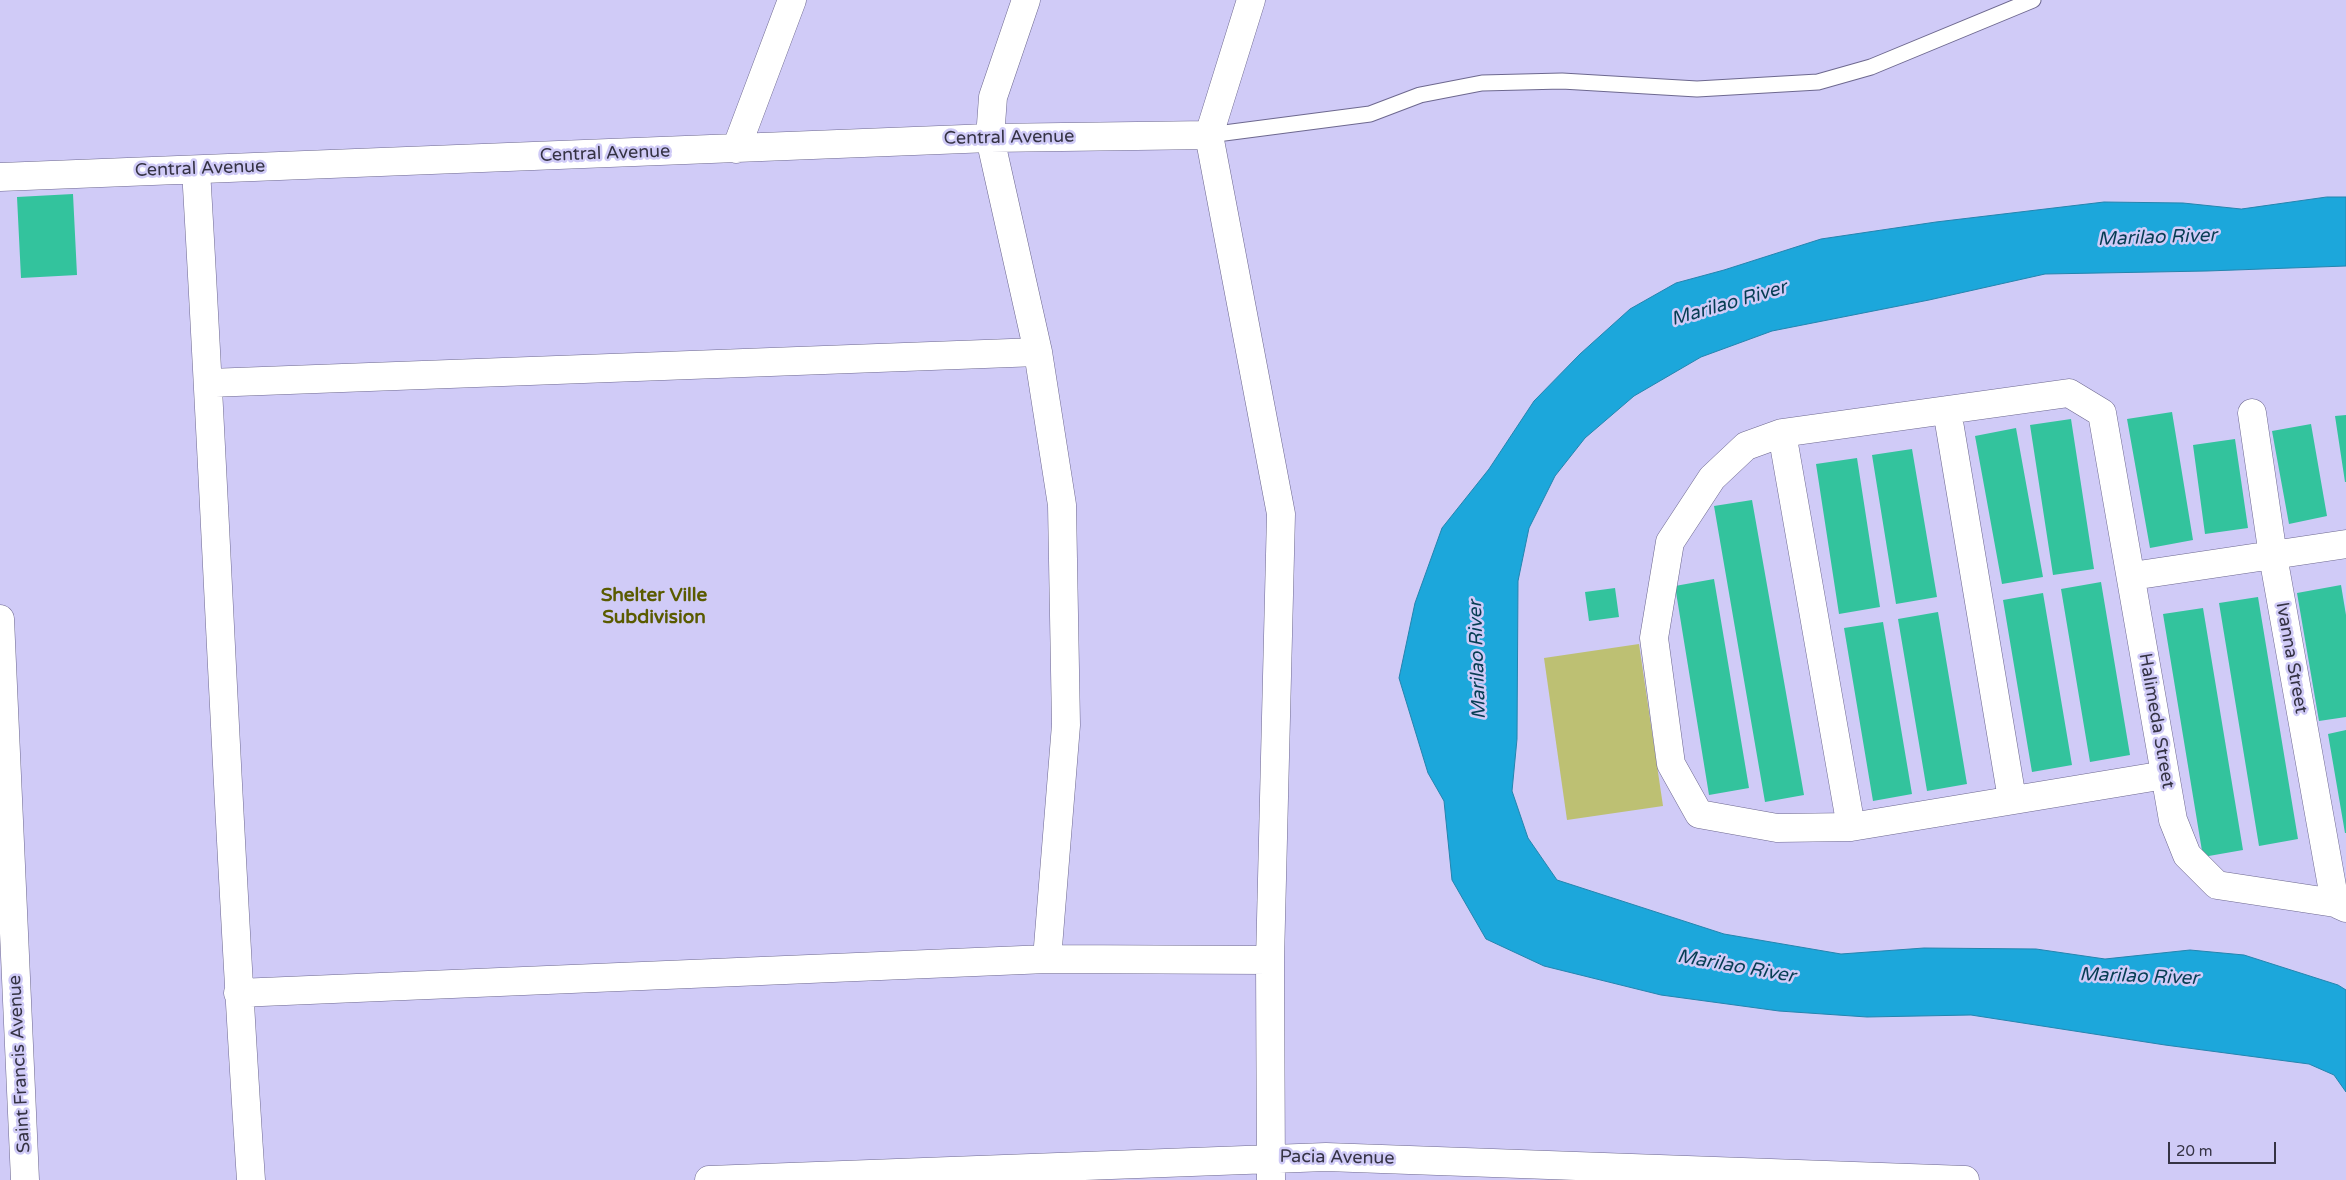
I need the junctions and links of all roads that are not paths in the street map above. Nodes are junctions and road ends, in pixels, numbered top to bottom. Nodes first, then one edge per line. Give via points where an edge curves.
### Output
1 (792, 0) edge
2 (1026, 0) edge
3 (1251, 0) edge
4 (2033, 0) edge
5 (1209, 135) junction
6 (990, 138) junction
7 (736, 149) junction
8 (196, 170) junction
9 (0, 177) edge
10 (1038, 352) junction
11 (209, 383) junction
12 (1947, 410) junction
13 (2252, 413) dead end
14 (1782, 433) junction
15 (2346, 544) edge
16 (2273, 556) junction
17 (2132, 576) junction
18 (0, 619) edge
19 (2165, 776) junction
20 (2012, 799) junction
21 (1851, 827) junction
22 (2341, 905) edge
23 (1047, 959) junction
24 (1270, 960) junction
25 (238, 994) junction
26 (1270, 1169) edge
27 (25, 1180) edge
28 (251, 1180) edge
29 (709, 1180) edge
30 (1965, 1180) edge

1 - 7 street
2 - 6 street via 993,97
3 - 5 street
4 - 5 lane via 1871,67 1818,82 1697,89 1562,81 1482,82 1420,95 1370,114
5 - 6 street, Central Avenue
5 - 24 street via 1281,514
6 - 7 street, Central Avenue
6 - 10 street
7 - 8 street, Central Avenue
8 - 9 street, Central Avenue
8 - 11 street
10 - 11 street
10 - 23 street via 1062,506 1066,725
11 - 25 street
12 - 14 street
12 - 17 street, Halimeda Street via 2069,393 2102,413
12 - 20 street
13 - 16 street, Ivanna Street
14 - 21 street
14 - 21 street via 1746,446 1712,478 1670,542 1654,638 1671,764 1700,814 1777,828
15 - 16 street
16 - 17 street
16 - 22 street, Ivanna Street
17 - 19 street, Halimeda Street
18 - 27 street, Saint Francis Avenue
19 - 20 street
19 - 22 street, Halimeda Street via 2173,820 2187,855 2217,885
20 - 21 street
23 - 24 street
23 - 25 street
24 - 26 street
25 - 28 street
26 - 29 street, Pacia Avenue
26 - 30 street, Pacia Avenue via 1326,1157

